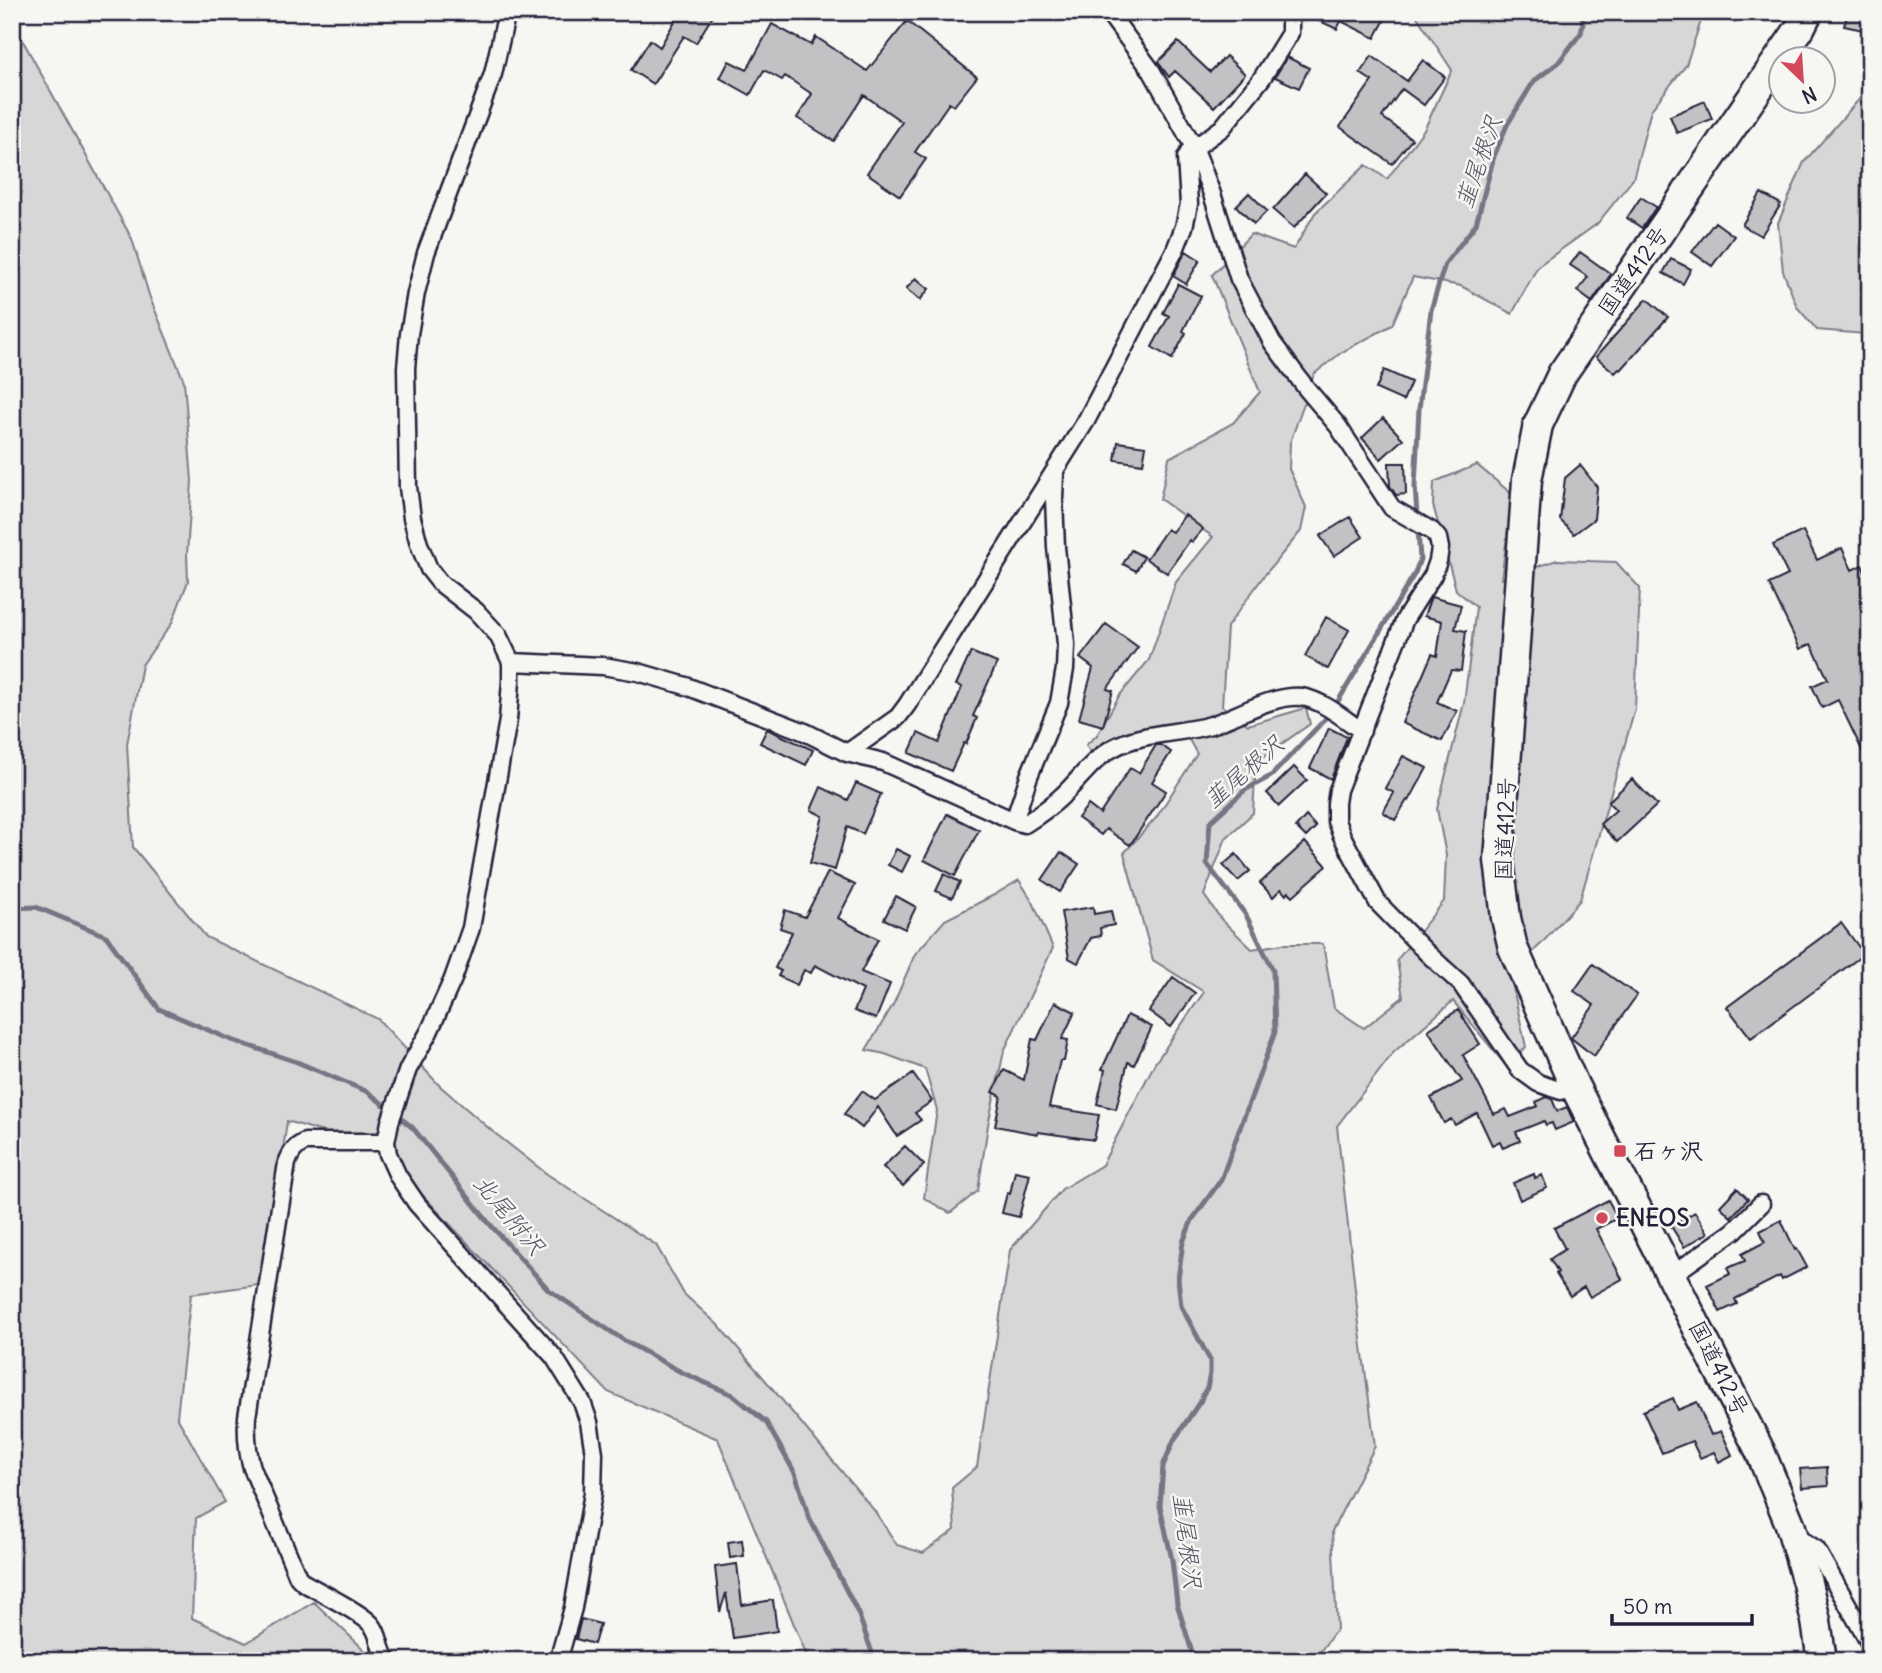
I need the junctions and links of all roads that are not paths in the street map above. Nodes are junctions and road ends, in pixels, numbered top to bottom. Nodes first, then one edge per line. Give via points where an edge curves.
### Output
1 (507, 12) edge
2 (1108, 12) edge
3 (1290, 12) edge
4 (1808, 12) edge
5 (1195, 149) junction
6 (1055, 471) junction
7 (511, 662) junction
8 (1362, 731) junction
9 (846, 752) junction
10 (1014, 821) junction
11 (1574, 1085) junction
12 (386, 1142) junction
13 (1760, 1204) dead end
14 (1672, 1275) junction
15 (1794, 1535) junction
16 (1870, 1644) edge
17 (388, 1661) edge
18 (558, 1661) edge
19 (1822, 1661) edge

1 - 7 street via 493,74 426,253 406,368 408,486 419,544 429,569 488,624
2 - 5 street via 1151,70
3 - 5 street via 1290,33 1262,78 1222,128
4 - 11 highway, 国道412号 via 1562,374 1538,425 1527,480 1499,860 1513,948
5 - 6 street via 1185,158 1189,204 1175,250
5 - 8 street via 1239,279 1272,342 1338,426 1392,508 1438,538 1433,575 1405,620
6 - 9 street via 907,705 898,717
6 - 10 street via 1065,669 1059,703
7 - 9 street via 638,672 730,702
7 - 12 street via 508,720 471,928 453,979 408,1069
8 - 10 street via 1321,704 1303,698 1279,699 1208,726 1114,747 1045,811 1025,824
8 - 11 street via 1338,790 1336,821 1371,892 1461,984 1520,1070 1561,1091
9 - 10 street via 883,762
11 - 14 highway, 国道412号
12 - 17 street via 305,1142 290,1154 246,1434 252,1468 298,1577 366,1620 376,1631
12 - 18 street via 398,1176 417,1203 554,1357 589,1422 593,1493 573,1608
13 - 14 street via 1734,1231
14 - 15 highway, 国道412号 via 1760,1451
15 - 16 street via 1816,1549
15 - 19 highway, 国道412号

